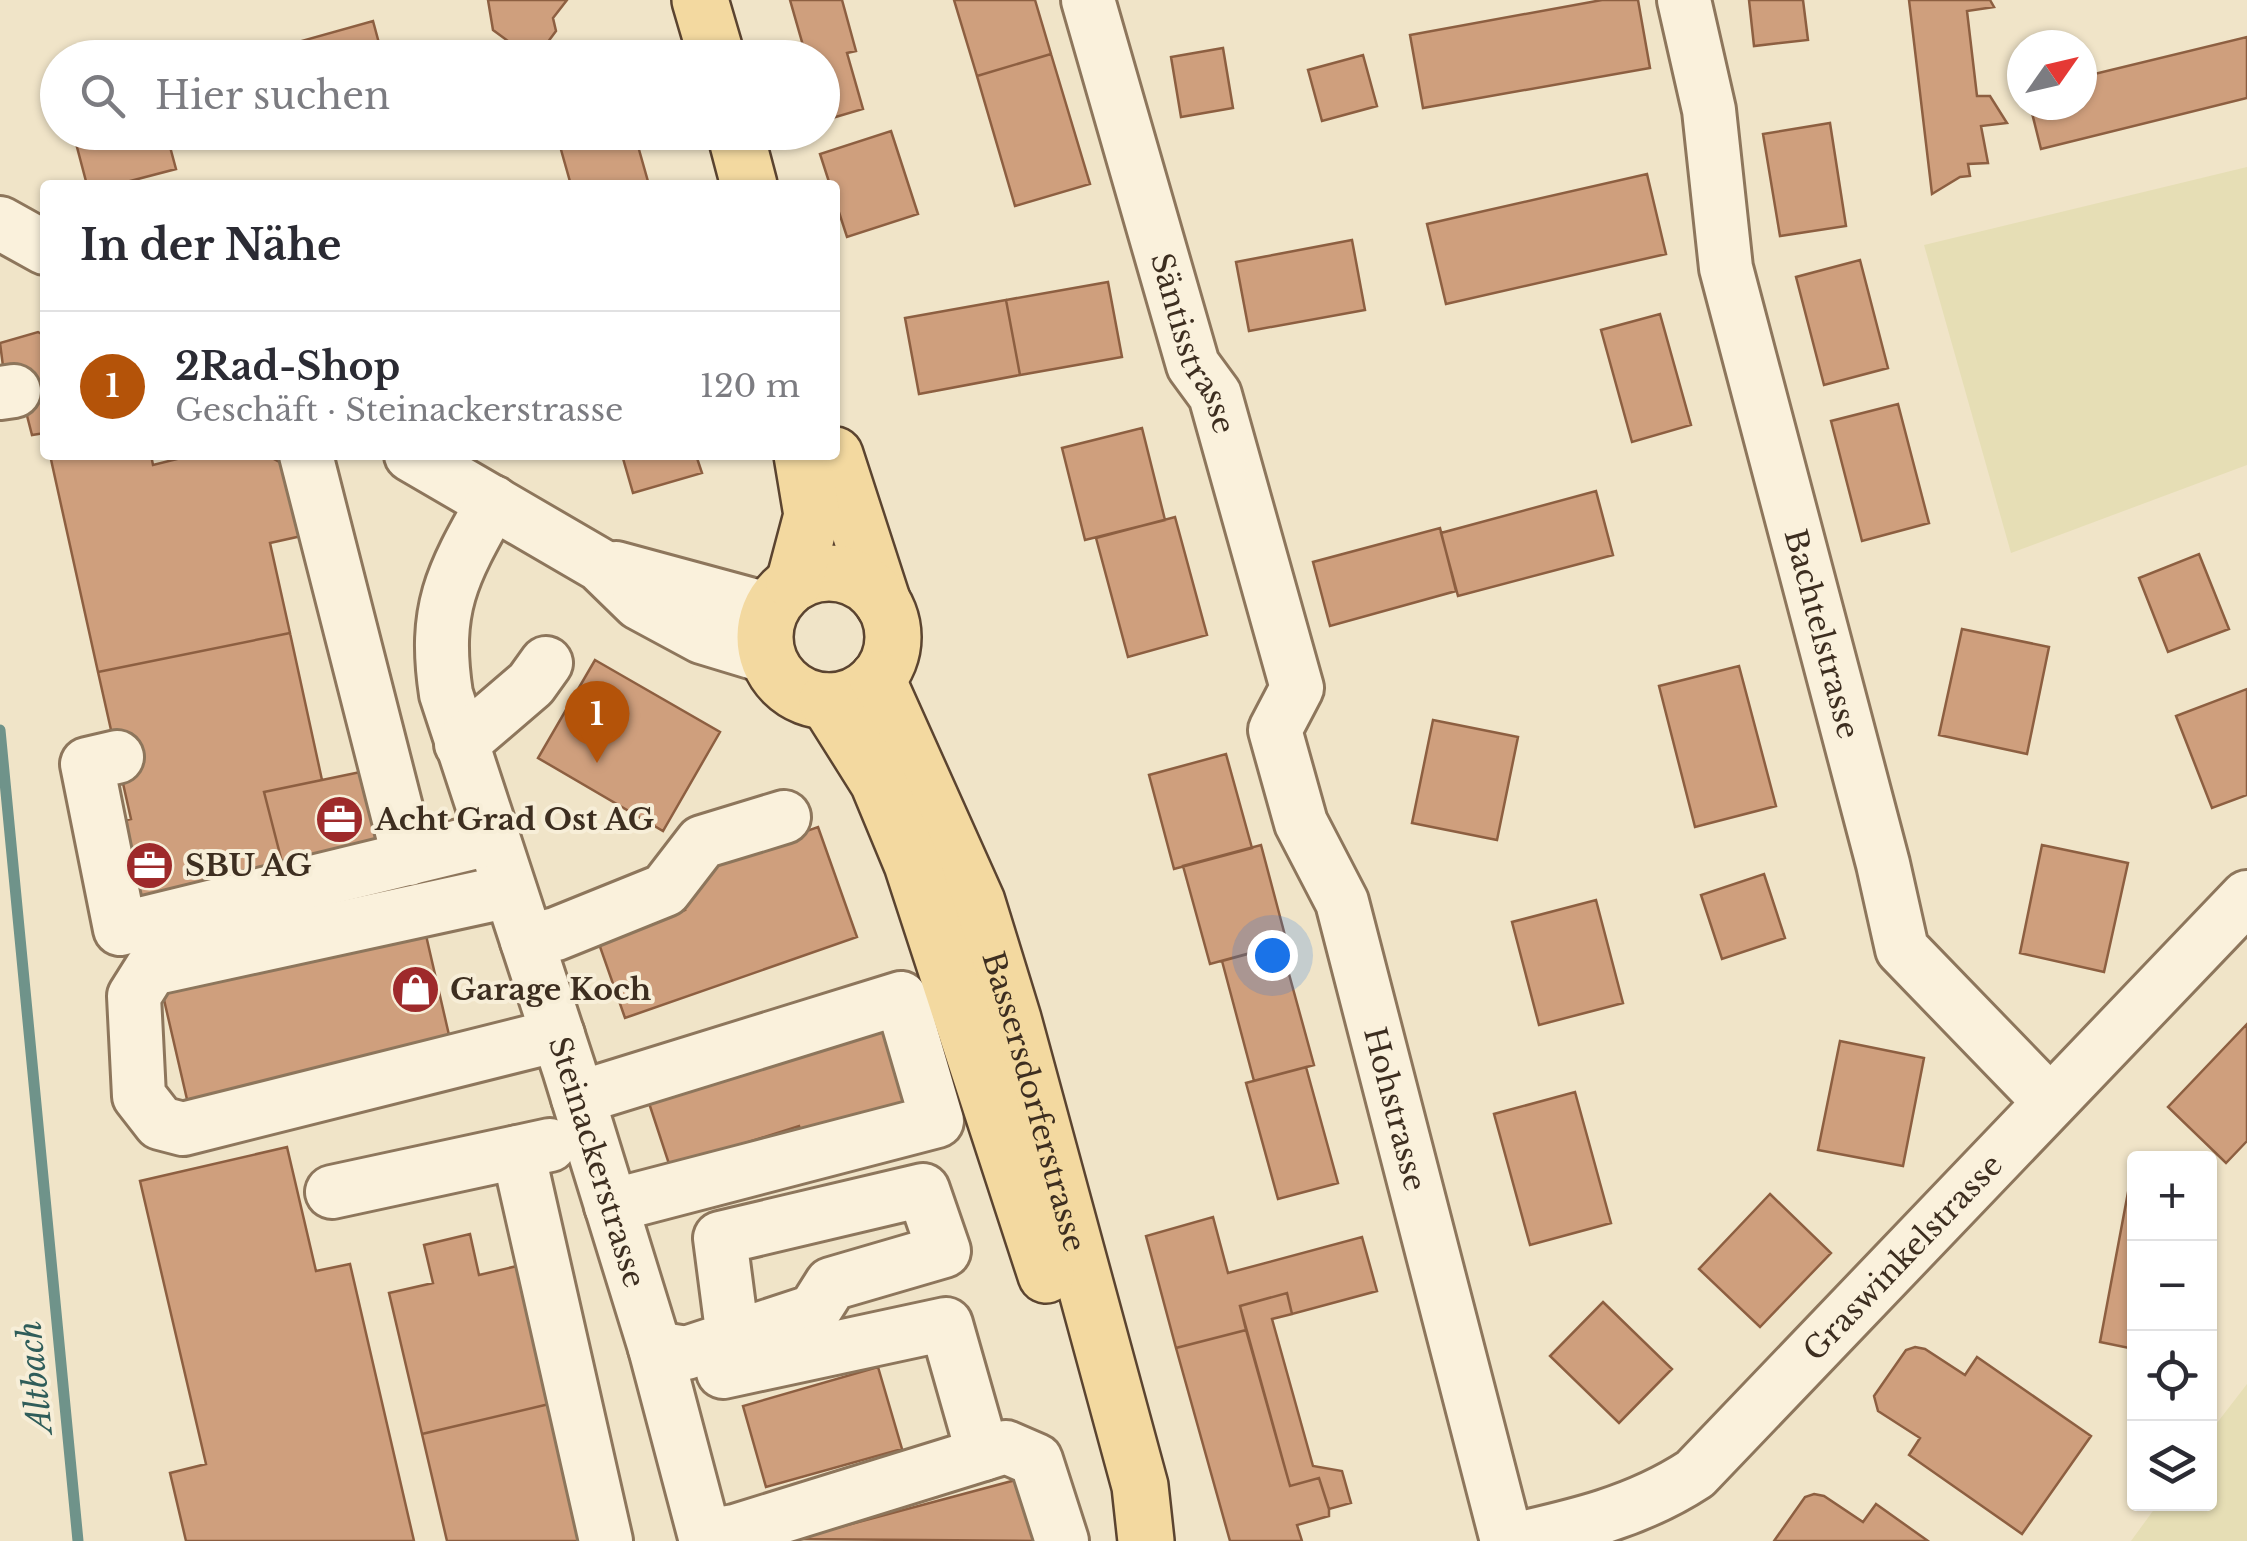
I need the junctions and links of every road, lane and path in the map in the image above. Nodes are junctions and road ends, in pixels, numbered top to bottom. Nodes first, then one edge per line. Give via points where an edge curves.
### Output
1 (700, 0) edge
2 (1088, 0) edge
3 (1684, 0) edge
4 (711, 40) edge
5 (740, 150) edge
6 (747, 180) edge
7 (0, 223) edge
8 (40, 245) edge
9 (307, 460) edge
10 (419, 460) edge
11 (803, 460) edge
12 (837, 460) edge
13 (493, 502) junction
14 (883, 602) junction
15 (778, 617) junction
16 (546, 663) dead end
17 (442, 665) junction
18 (362, 677) junction
19 (878, 679) junction
20 (1296, 688) joint
21 (826, 701) junction
22 (461, 744) junction
23 (117, 757) dead end
24 (784, 816) dead end
25 (493, 838) junction
26 (409, 859) junction
27 (510, 890) junction
28 (2247, 898) edge
29 (527, 941) junction
30 (558, 1035) junction
31 (2050, 1102) junction
32 (584, 1119) junction
33 (518, 1152) junction
34 (332, 1192) dead end
35 (611, 1206) junction
36 (733, 1338) dead end
37 (659, 1366) junction
38 (983, 1454) junction
39 (1666, 1493) junction
40 (705, 1538) edge
41 (606, 1541) edge
42 (1062, 1541) edge
43 (1132, 1541) edge
44 (1146, 1541) edge
45 (1508, 1541) edge
46 (1644, 1541) edge

1 - 4 main road
2 - 20 street, Säntisstrasse via 1193,365 1214,395
3 - 31 street, Bachtelstrasse via 1704,87 1726,268 1902,948
5 - 6 main road
7 - 8 street
9 - 18 street
10 - 13 street
11 - 15 main road via 812,515
12 - 14 main road
13 - 15 street via 600,565
13 - 17 street, Steinackerstrasse via 448,590
14 - 15 main road via 859,580 810,576
14 - 19 main road via 893,634
15 - 21 main road via 777,675 808,698
16 - 22 street
17 - 18 street
17 - 22 street, Steinackerstrasse
18 - 26 street
19 - 21 main road via 846,699
19 - 44 main road, Bassersdorferstrasse via 978,902 1140,1486
20 - 45 street, Hohstrasse via 1275,730 1302,824 1342,902
21 - 43 main road, Bassersdorferstrasse via 878,782 912,864 1044,1269 1105,1483
22 - 25 street, Steinackerstrasse
23 - 26 street via 87,764 120,928 240,888
24 - 29 street via 702,842 665,890
25 - 26 street
25 - 27 street, Steinackerstrasse
27 - 29 street, Steinackerstrasse
27 - 30 street via 151,969 134,996 139,1096 160,1123 183,1129
28 - 31 street, Graswinkelstrasse
29 - 30 street, Steinackerstrasse
30 - 32 street, Steinackerstrasse
31 - 39 street, Graswinkelstrasse via 1712,1458
32 - 33 street
32 - 35 street, Steinackerstrasse
32 - 35 street via 901,998 937,1120
33 - 34 street
33 - 41 street
35 - 37 street, Steinackerstrasse
36 - 37 street
37 - 38 street via 946,1324
37 - 40 street, Steinackerstrasse
38 - 40 street
38 - 42 street via 1006,1447 1036,1460
39 - 45 street, Graswinkelstrasse via 1594,1522
39 - 46 street

